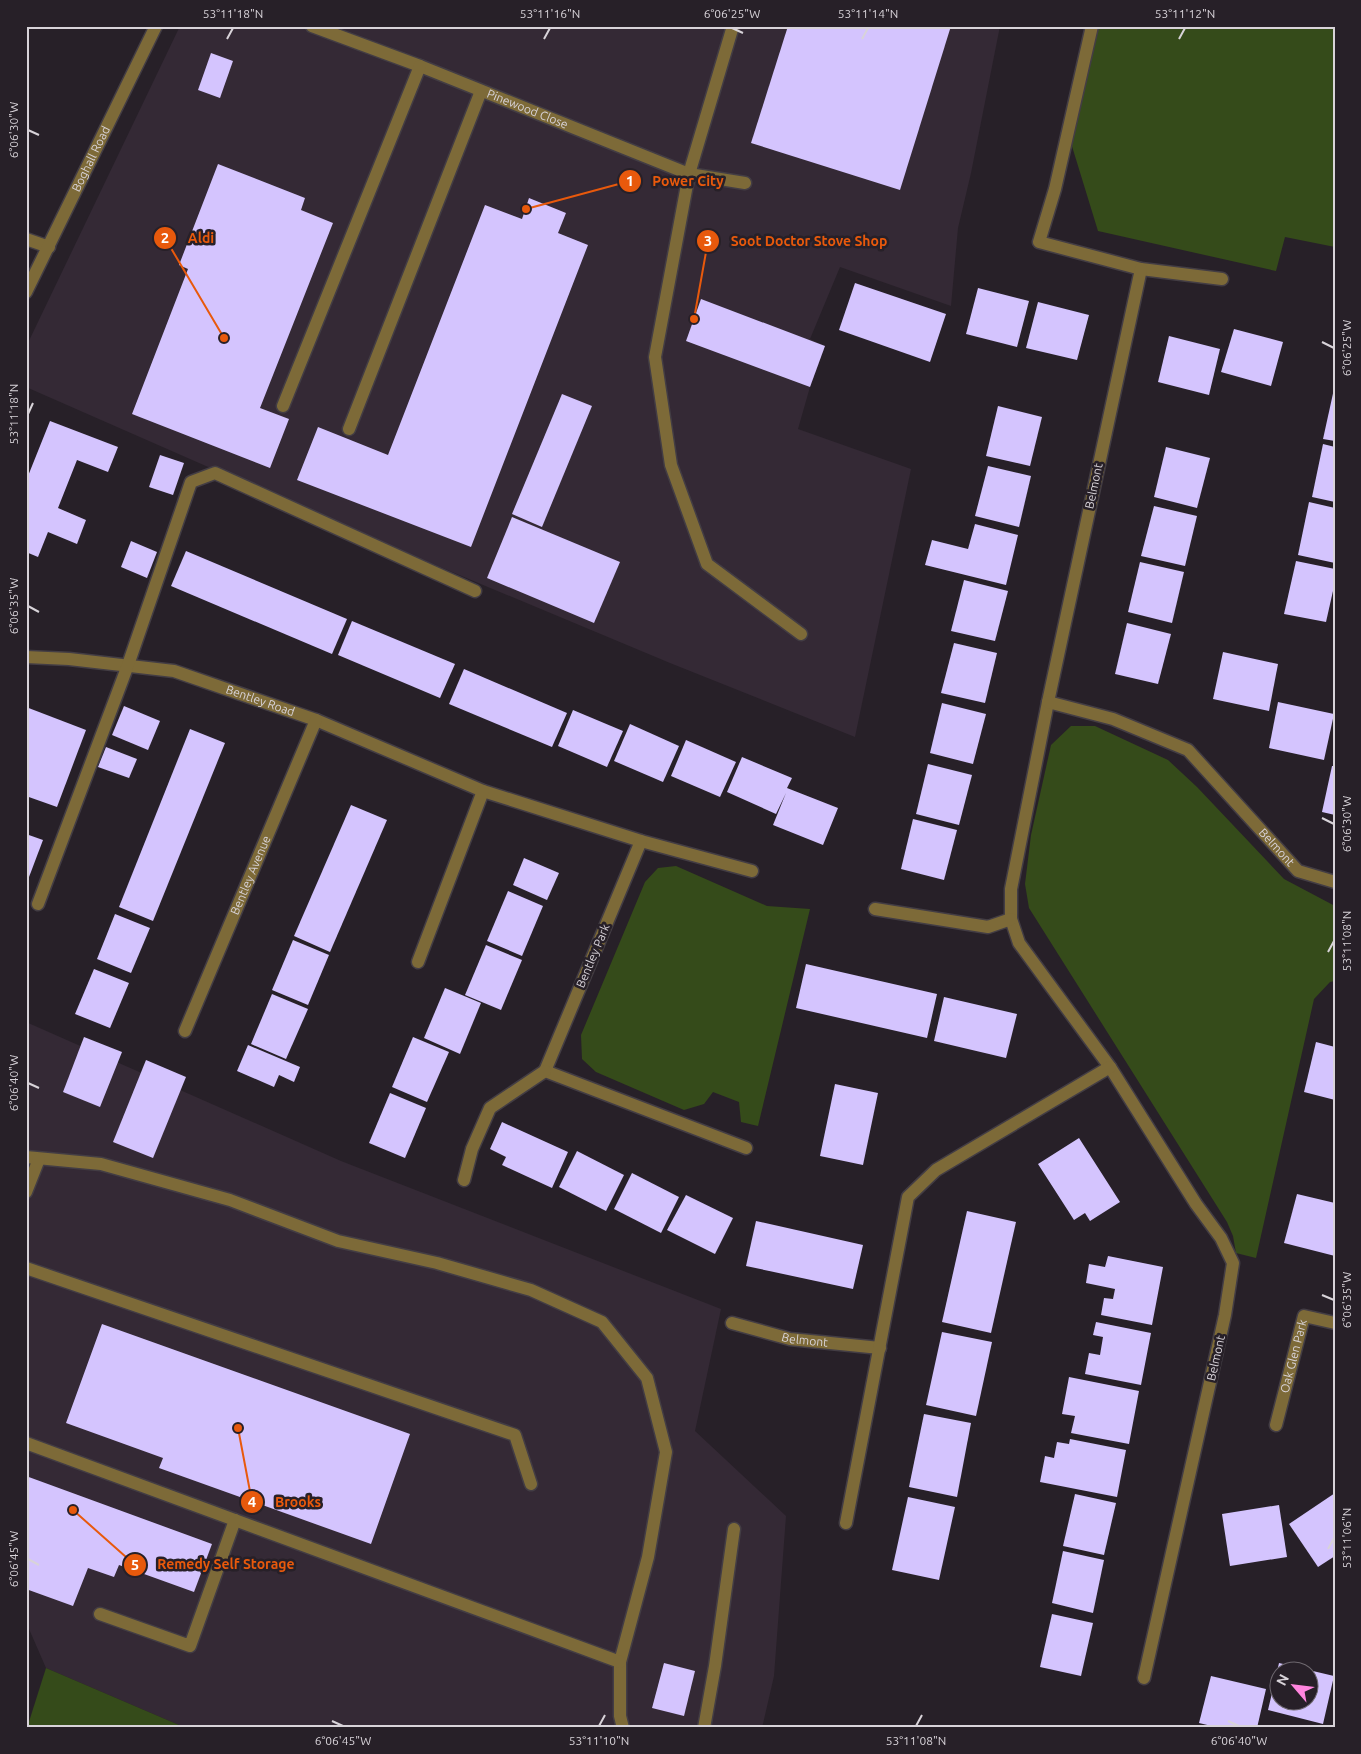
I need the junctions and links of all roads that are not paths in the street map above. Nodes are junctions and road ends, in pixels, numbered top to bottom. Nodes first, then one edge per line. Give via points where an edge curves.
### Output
1 (156, 26) edge
2 (312, 26) edge
3 (733, 26) edge
4 (1092, 26) edge
5 (420, 66) junction
6 (481, 90) junction
7 (689, 174) junction
8 (745, 183) dead end
9 (26, 240) edge
10 (49, 247) junction
11 (1141, 269) junction
12 (1222, 279) dead end
13 (26, 292) edge
14 (283, 406) dead end
15 (349, 429) dead end
16 (475, 590) dead end
17 (802, 634) dead end
18 (26, 657) edge
19 (128, 665) junction
20 (1048, 702) junction
21 (316, 720) junction
22 (483, 791) junction
23 (641, 841) junction
24 (752, 871) dead end
25 (1335, 882) edge
26 (38, 904) dead end
27 (876, 909) dead end
28 (1011, 919) junction
29 (418, 962) dead end
30 (185, 1031) dead end
31 (1110, 1067) junction
32 (545, 1071) junction
33 (746, 1148) dead end
34 (26, 1157) edge
35 (39, 1159) junction
36 (464, 1180) dead end
37 (26, 1192) edge
38 (26, 1268) edge
39 (732, 1323) dead end
40 (1335, 1323) edge
41 (880, 1348) junction
42 (1276, 1425) dead end
43 (26, 1443) edge
44 (531, 1484) dead end
45 (235, 1520) junction
46 (846, 1523) dead end
47 (734, 1529) dead end
48 (100, 1614) dead end
49 (620, 1662) junction
50 (1144, 1678) dead end
51 (623, 1728) edge
52 (704, 1728) edge

1 - 10 street, Boghall Road
2 - 5 street, Pinewood Close
3 - 7 street
4 - 11 street via 1055,190 1039,242
5 - 6 street, Pinewood Close
5 - 14 street
6 - 7 street, Pinewood Close
6 - 15 street
7 - 8 street, Pinewood Close
7 - 17 street via 655,357 670,465 707,564
9 - 10 street
10 - 13 street, Boghall Road
11 - 12 street
11 - 20 street, Belmont
16 - 19 street via 215,473 191,482
18 - 19 street, Bentley Road
19 - 21 street, Bentley Road via 174,671
19 - 26 street
20 - 25 street, Belmont via 1113,719 1188,750 1298,871
20 - 28 street, Belmont via 1011,889
21 - 22 street, Bentley Road
21 - 30 street, Bentley Avenue
22 - 23 street
22 - 29 street
23 - 24 street
23 - 32 street, Bentley Park
27 - 28 street via 988,927
28 - 31 street, Belmont via 1019,943
31 - 41 street via 936,1170 908,1197
31 - 50 street, Belmont via 1221,1238 1233,1263 1225,1315
32 - 33 street
32 - 36 street via 490,1108 472,1149
34 - 35 street
35 - 37 street
35 - 49 street via 100,1164 230,1200 338,1241 437,1263 531,1290 602,1322 647,1378 666,1452 648,1557
38 - 44 street via 515,1435
39 - 41 street, Belmont via 790,1339
40 - 42 street, Oak Glen Park via 1304,1316
41 - 46 street
43 - 45 street
45 - 48 street via 190,1646
45 - 49 street
47 - 52 street via 716,1666
49 - 51 street

